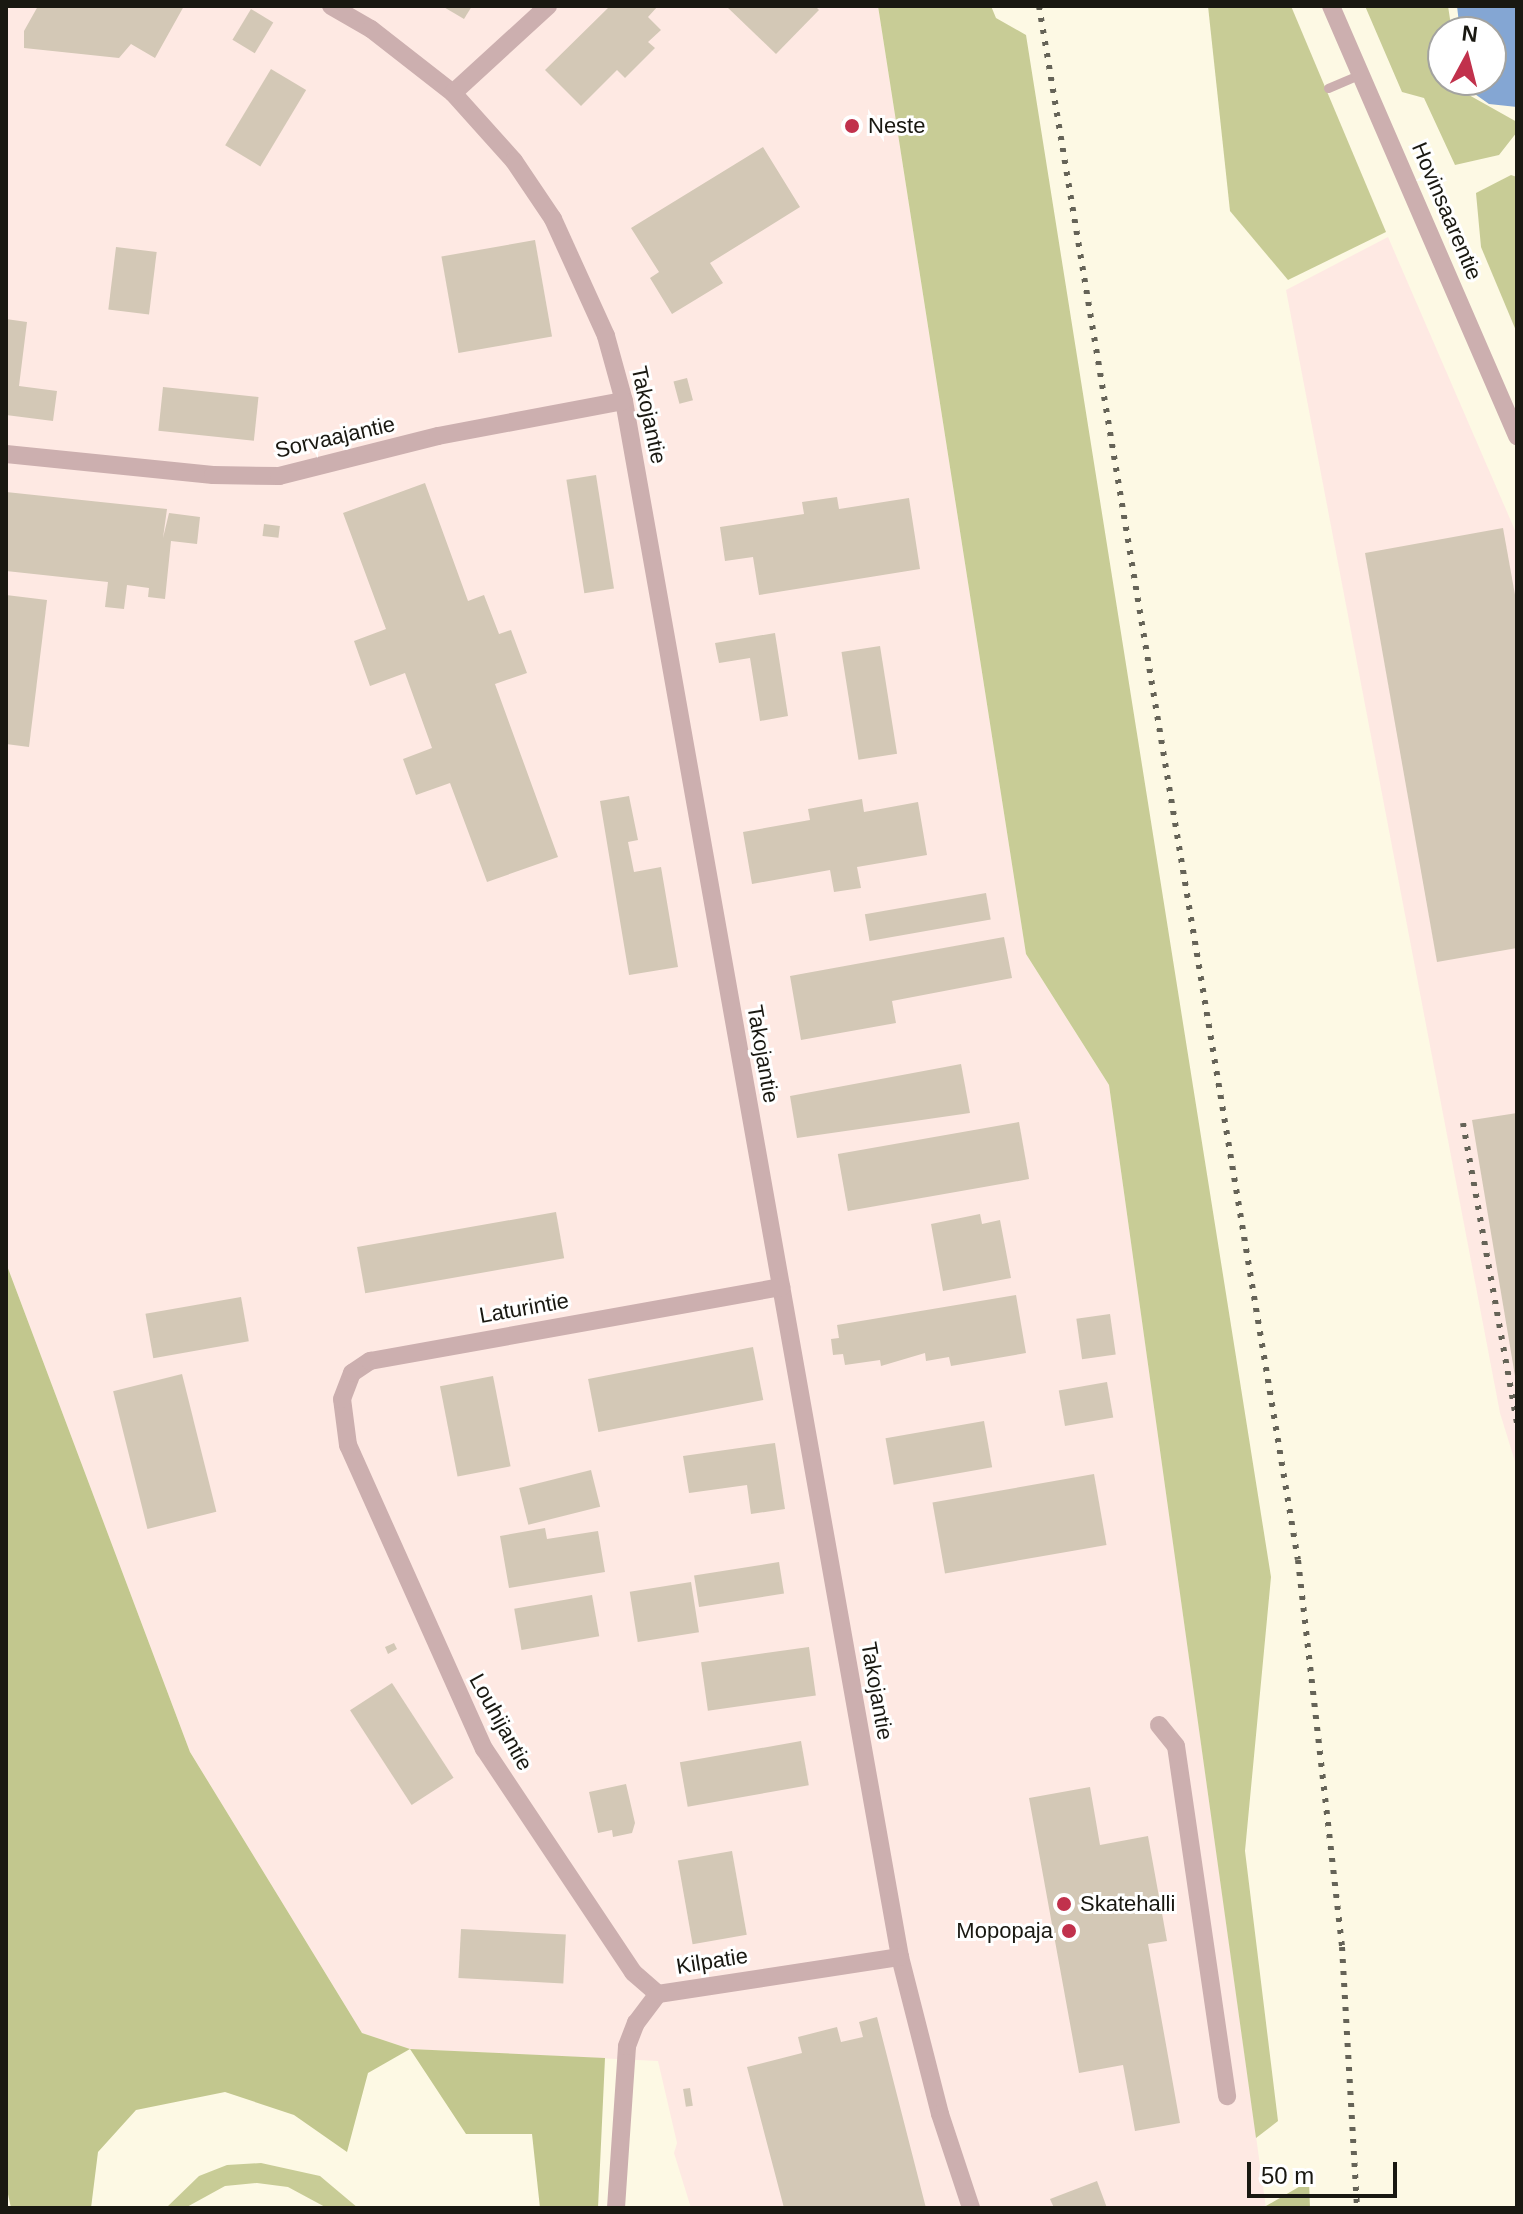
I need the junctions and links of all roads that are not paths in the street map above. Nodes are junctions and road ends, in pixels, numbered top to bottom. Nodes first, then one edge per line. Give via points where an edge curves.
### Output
1 (331, 6) edge
2 (548, 6) edge
3 (1331, 6) edge
4 (1361, 74) junction
5 (1328, 88) dead end
6 (453, 93) junction
7 (624, 401) junction
8 (1517, 436) edge
9 (6, 454) edge
10 (781, 1287) junction
11 (348, 1445) joint
12 (1159, 1725) dead end
13 (900, 1957) junction
14 (658, 1994) junction
15 (1227, 2096) dead end
16 (616, 2208) edge
17 (971, 2208) edge

1 - 6 street, Takojantie via 371,29
2 - 6 street
3 - 4 street, Hovinsaarentie
4 - 5 lane
4 - 8 street, Hovinsaarentie
6 - 7 street, Takojantie via 514,161 553,219 606,336
7 - 9 street, Sorvaajantie via 438,436 279,476
7 - 10 street, Takojantie
10 - 11 street, Laturintie via 370,1361 352,1373 342,1399
10 - 13 street, Takojantie
11 - 14 street, Louhijantie via 484,1749 633,1972
12 - 15 street via 1176,1746
13 - 14 street, Kilpatie
13 - 17 street, Takojantie via 940,2114
14 - 16 street, Kilpatie via 636,2023 627,2046

